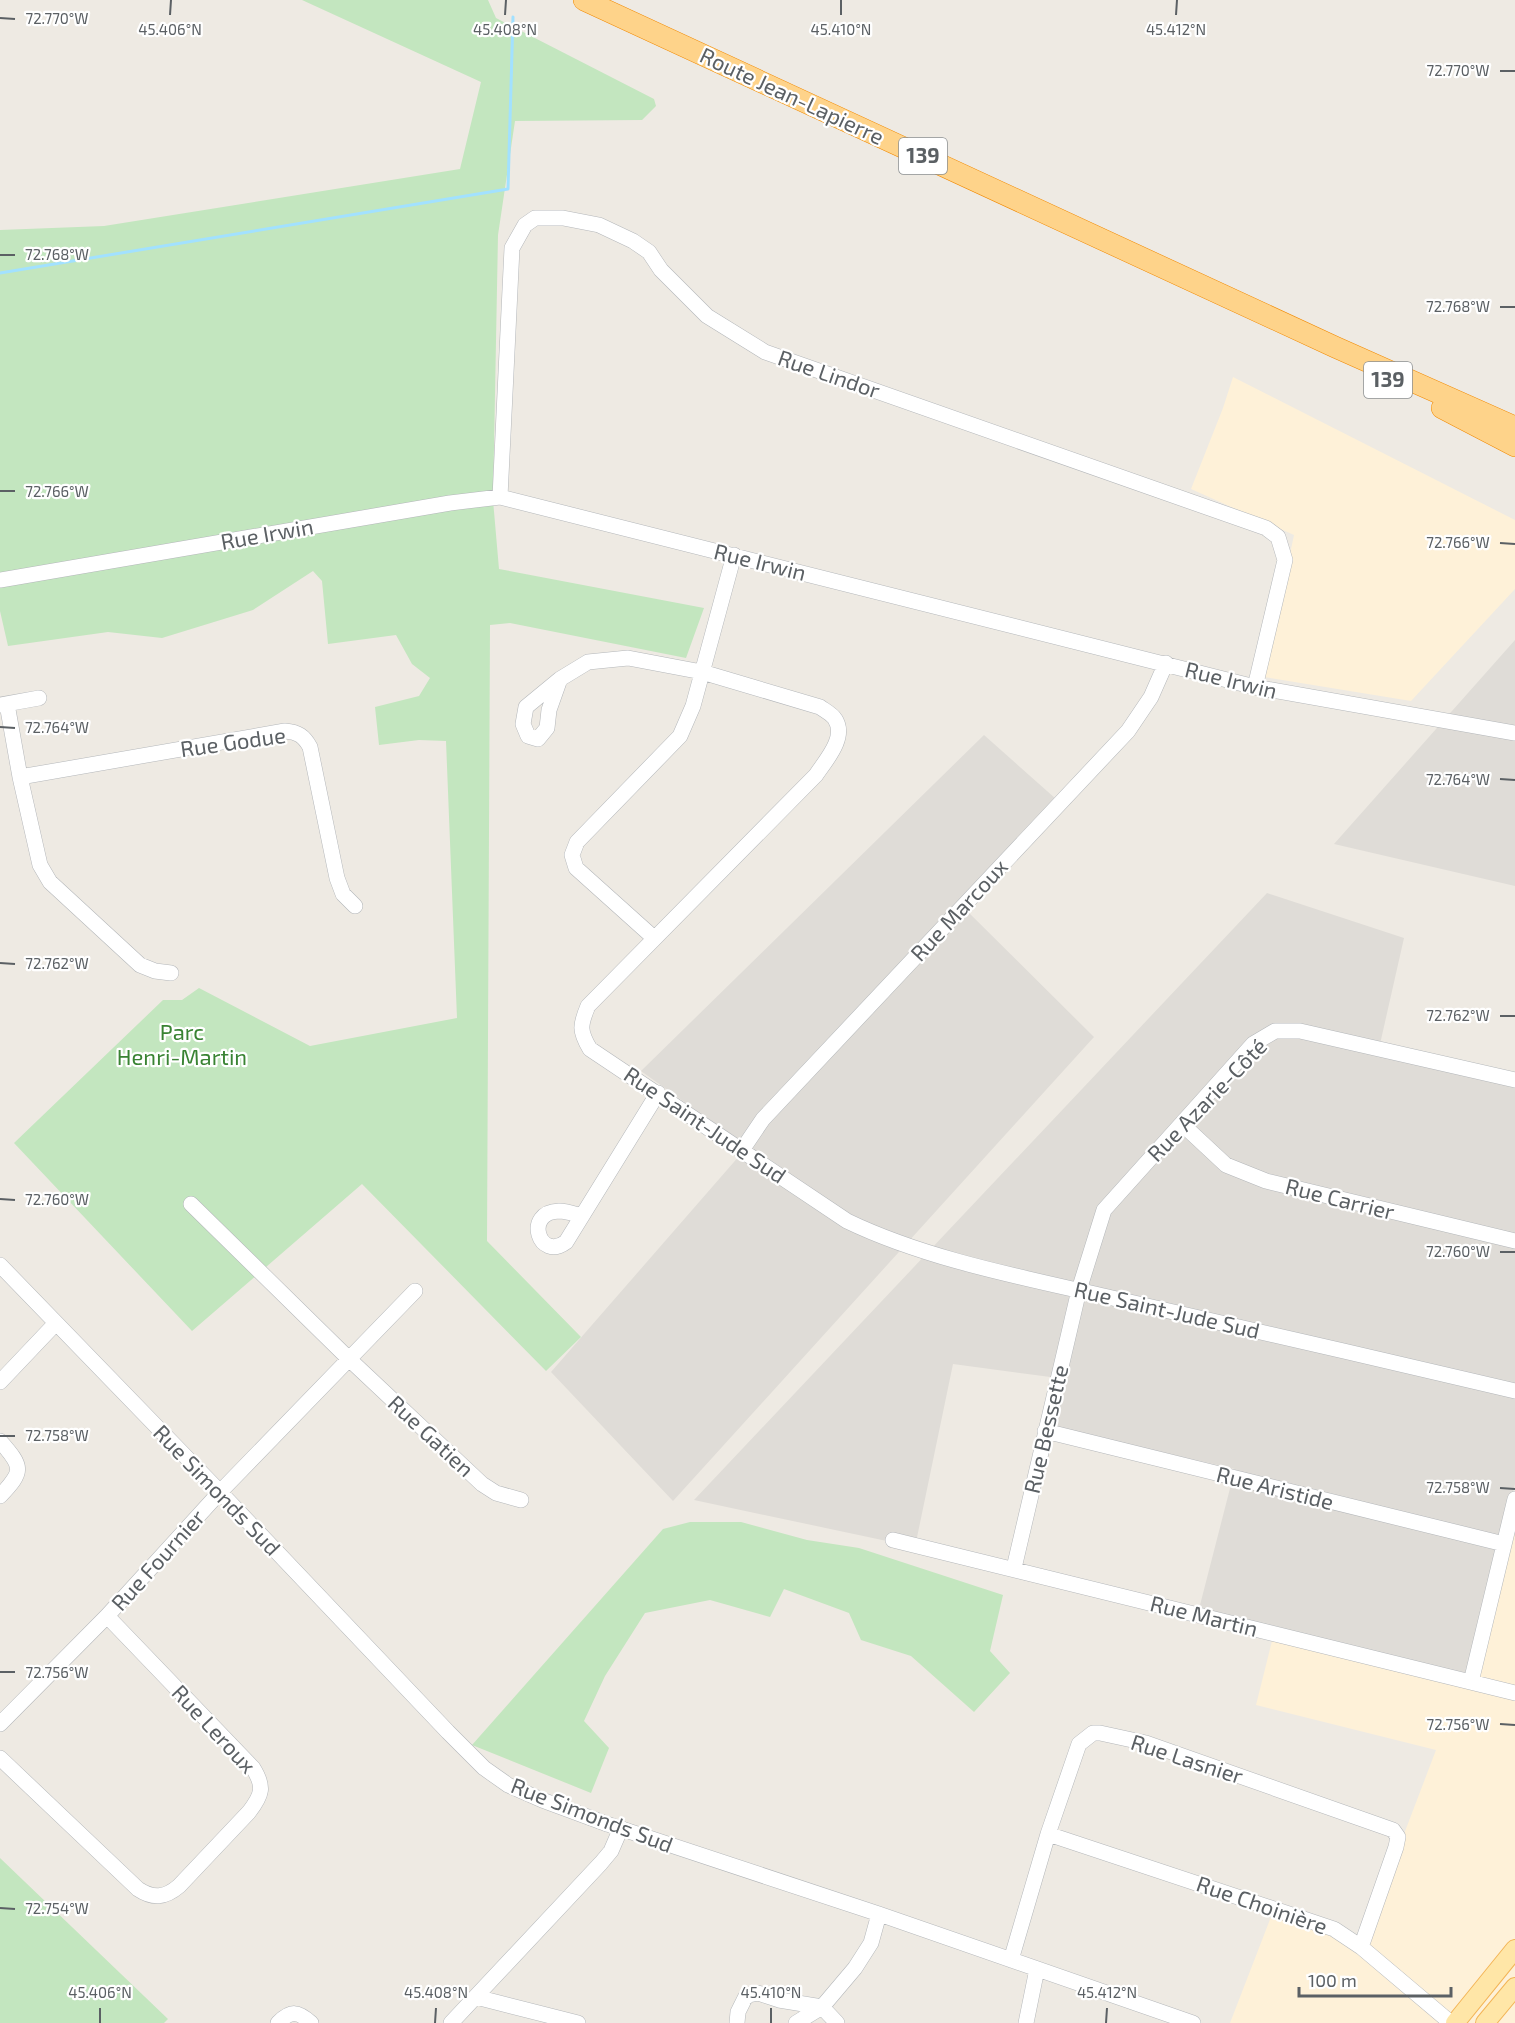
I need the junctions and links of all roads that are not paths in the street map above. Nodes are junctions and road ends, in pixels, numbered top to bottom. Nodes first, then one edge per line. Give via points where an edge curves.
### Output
1 (584, 0) edge
2 (1261, 313) junction
3 (1515, 427) edge
4 (1515, 446) edge
5 (500, 497) junction
6 (734, 555) junction
7 (0, 580) edge
8 (1166, 663) junction
9 (702, 672) junction
10 (560, 679) dead end
11 (1255, 687) junction
12 (39, 698) dead end
13 (4, 704) edge
14 (1515, 733) edge
15 (20, 777) junction
16 (355, 906) dead end
17 (654, 938) junction
18 (171, 973) dead end
19 (1515, 1080) edge
20 (658, 1093) junction
21 (1182, 1124) junction
22 (742, 1150) junction
23 (191, 1204) dead end
24 (582, 1216) dead end
25 (1515, 1241) edge
26 (0, 1265) edge
27 (1079, 1290) junction
28 (415, 1291) dead end
29 (56, 1323) junction
30 (349, 1359) junction
31 (0, 1382) edge
32 (1515, 1391) edge
33 (1046, 1431) junction
34 (0, 1441) edge
35 (220, 1492) junction
36 (0, 1496) edge
37 (1515, 1499) edge
38 (521, 1500) dead end
39 (893, 1540) dead end
40 (1504, 1544) junction
41 (1014, 1568) junction
42 (107, 1616) junction
43 (1471, 1682) junction
44 (1515, 1693) edge
45 (0, 1724) edge
46 (0, 1758) edge
47 (621, 1828) junction
48 (1048, 1834) junction
49 (879, 1914) junction
50 (1361, 1947) junction
51 (1515, 1949) edge
52 (1011, 1960) junction
53 (1037, 1969) junction
54 (1515, 1987) edge
55 (476, 1997) junction
56 (822, 2007) junction
57 (278, 2023) edge
58 (311, 2023) edge
59 (451, 2023) edge
60 (578, 2023) edge
61 (737, 2023) edge
62 (796, 2023) edge
63 (837, 2023) edge
64 (1026, 2023) edge
65 (1193, 2023) edge
66 (1453, 2023) edge
67 (1485, 2023) edge

1 - 2 highway, Route Jean-Lapierre / 139
2 - 3 highway, Route Jean-Lapierre / 139
2 - 4 highway, Route Jean-Lapierre / 139
5 - 6 street, Rue Irwin
5 - 7 street, Rue Irwin
5 - 11 street, Rue Lindor via 512,248 525,225 535,218 563,218 599,225 649,252 661,270 707,316 765,352 1266,528 1278,537 1285,560
6 - 8 street, Rue Irwin
6 - 9 street
8 - 11 street, Rue Irwin
8 - 22 street, Rue Marcoux via 1151,697 1128,731 763,1119
9 - 10 street, Rue Saint-Jude Sud via 628,658 588,662
9 - 17 street via 680,736 577,843 572,855 576,868
9 - 17 street, Rue Saint-Jude Sud via 820,707 835,719 839,735 816,774
11 - 14 street, Rue Irwin
12 - 13 street
13 - 15 street
15 - 16 street, Rue Godue via 294,732 304,737 310,747 337,878 343,894
15 - 18 street via 40,865 50,882 140,965
17 - 20 street, Rue Saint-Jude Sud via 588,1006 582,1036 590,1049
19 - 21 street, Rue Azarie-Côté via 1300,1031 1275,1030 1254,1044
20 - 22 street, Rue Saint-Jude Sud
20 - 24 street
21 - 25 street, Rue Carrier via 1226,1165 1266,1181
21 - 27 street, Rue Azarie-Côté via 1104,1210
22 - 27 street, Rue Saint-Jude Sud via 847,1221 877,1235 922,1251
23 - 30 street, Rue Gatien
26 - 29 street, Rue Simonds Sud
27 - 32 street, Rue Saint-Jude Sud
27 - 33 street, Rue Bessette
28 - 30 street, Rue Fournier
29 - 31 street
29 - 35 street, Rue Simonds Sud
30 - 35 street, Rue Fournier
30 - 38 street, Rue Gatien via 482,1484 496,1493
33 - 40 street, Rue Aristide
33 - 41 street, Rue Bessette
34 - 36 street via 16,1459 18,1470 14,1482
35 - 42 street, Rue Fournier
35 - 47 street, Rue Simonds Sud via 484,1768 526,1793
37 - 40 street
39 - 41 street, Rue Martin
40 - 43 street
41 - 43 street, Rue Martin
42 - 45 street, Rue Fournier
42 - 46 street, Rue Leroux via 253,1768 260,1778 259,1799 178,1886 157,1897 138,1889
43 - 44 street, Rue Martin
47 - 49 street, Rue Simonds Sud
47 - 55 street via 601,1863
48 - 50 street, Rue Choinière via 1334,1929
48 - 50 street, Rue Lasnier via 1080,1743 1094,1733 1146,1743 1393,1830 1398,1837 1396,1847
48 - 52 street, Rue Lasnier
49 - 52 street, Rue Simonds Sud
49 - 56 street via 871,1943
50 - 66 street, Rue Choinière
51 - 66 main road
52 - 53 street, Rue Simonds Sud
53 - 64 street
53 - 65 street, Rue Simonds Sud
54 - 67 main road
55 - 59 street
55 - 60 street
56 - 61 street via 753,1994 741,2005
56 - 62 street
56 - 63 street
57 - 58 street via 294,2013

